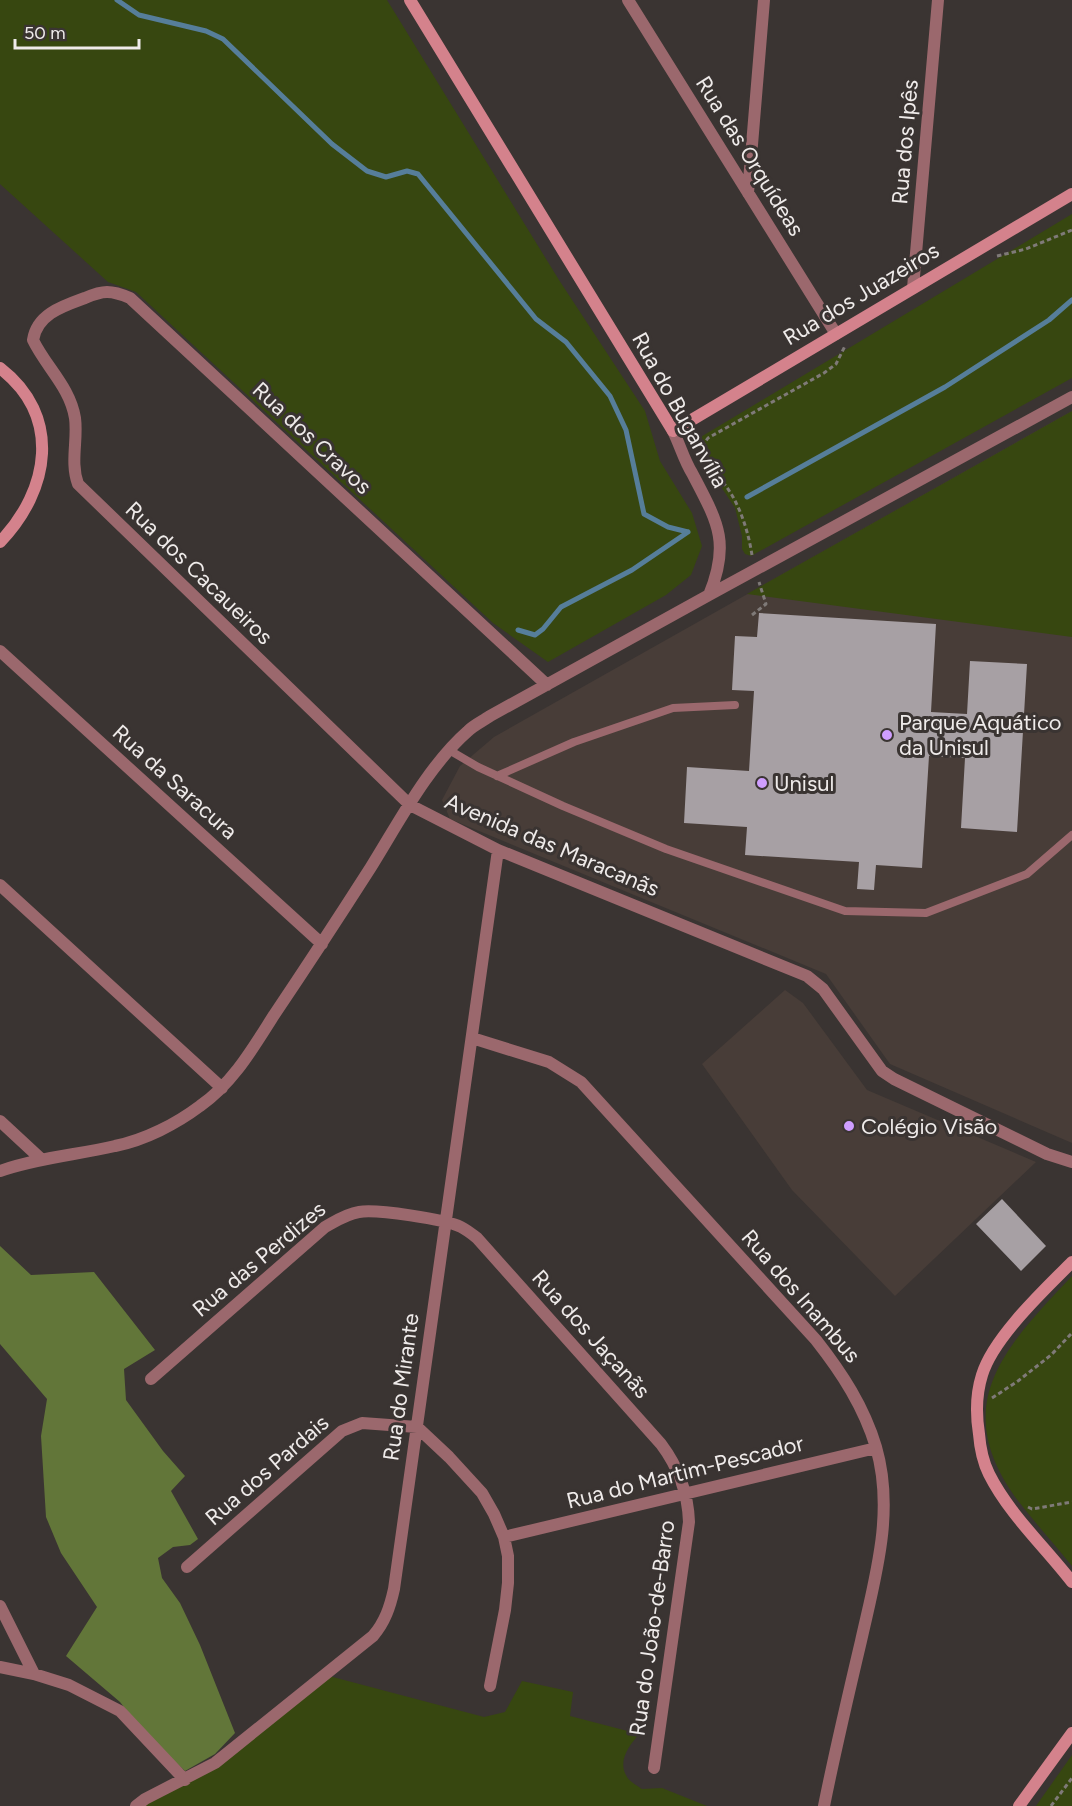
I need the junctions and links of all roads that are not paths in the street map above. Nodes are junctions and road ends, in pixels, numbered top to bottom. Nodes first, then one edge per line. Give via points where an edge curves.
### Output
1 (410, 0) edge
2 (628, 0) edge
3 (764, 0) edge
4 (938, 0) edge
5 (748, 193) junction
6 (1072, 194) edge
7 (914, 288) junction
8 (34, 332) joint
9 (836, 334) junction
10 (0, 368) edge
11 (1072, 397) edge
12 (673, 431) junction
13 (0, 542) edge
14 (709, 595) junction
15 (0, 651) edge
16 (547, 685) junction
17 (735, 705) dead end
18 (448, 750) junction
19 (497, 776) junction
20 (410, 805) junction
21 (1072, 835) edge
22 (498, 850) junction
23 (0, 885) edge
24 (322, 944) junction
25 (472, 1038) junction
26 (222, 1088) junction
27 (0, 1122) edge
28 (41, 1159) junction
29 (1072, 1162) edge
30 (0, 1171) edge
31 (446, 1221) junction
32 (1072, 1262) edge
33 (151, 1379) dead end
34 (417, 1427) junction
35 (876, 1448) junction
36 (686, 1494) junction
37 (504, 1538) junction
38 (187, 1567) dead end
39 (1072, 1582) edge
40 (0, 1606) edge
41 (0, 1667) edge
42 (34, 1674) junction
43 (490, 1686) dead end
44 (1072, 1733) edge
45 (654, 1768) dead end
46 (185, 1780) junction
47 (136, 1806) edge
48 (824, 1806) edge
49 (1019, 1806) edge

1 - 12 street, Rua do Buganvília
2 - 5 street, Rua das Orquídeas
3 - 5 street
4 - 7 street, Rua dos Ipês
5 - 9 street, Rua das Orquídeas
6 - 7 street, Rua dos Juazeiros
7 - 9 street, Rua dos Juazeiros
8 - 16 street, Rua dos Cravos via 46,316 66,304 109,291 130,298
8 - 20 street, Rua dos Cacaueiros via 36,347 71,404 78,484
9 - 12 street, Rua dos Juazeiros
10 - 13 street via 25,391 36,411 42,433 42,459 22,515
11 - 14 street
12 - 14 street, Rua do Buganvília via 711,510 719,540 721,557
14 - 16 street
15 - 24 street, Rua da Saracura
16 - 18 street via 490,716
17 - 19 lane via 673,708 574,741
18 - 19 lane
18 - 20 street
19 - 21 lane via 666,849 845,911 926,913 1027,874
20 - 22 street, Avenida das Maracanãs
20 - 24 street, Avenida das Maracanãs
22 - 25 street, Rua do Mirante
22 - 29 street, Avenida das Maracanãs via 807,976 823,989 882,1071 1047,1154
23 - 26 street
24 - 26 street, Avenida das Maracanãs via 242,1065
25 - 31 street, Rua do Mirante
25 - 35 street, Rua dos Inambus via 549,1062 581,1082 816,1340 861,1407
26 - 28 street, Avenida das Maracanãs via 170,1125 140,1139
27 - 28 street
28 - 30 street, Avenida das Maracanãs
31 - 33 street, Rua das Perdizes via 373,1211 345,1215 325,1227
31 - 34 street, Rua do Mirante
31 - 36 street, Rua dos Jaçanãs via 477,1238 654,1435 672,1459
32 - 39 street via 1013,1324 993,1352 982,1375 977,1403 981,1448 988,1473 1005,1500
34 - 37 street via 482,1493
34 - 38 street, Rua dos Pardais via 362,1423 342,1431
34 - 46 street, Rua do Mirante via 394,1589 381,1627 215,1763
35 - 36 street, Rua do Martim-Pescador
35 - 48 street, Rua dos Inambus via 882,1475 881,1545
36 - 37 street, Rua do Martim-Pescador
36 - 45 street, Rua do João-de-Barro via 689,1522
37 - 43 street via 508,1583
40 - 42 street
41 - 42 street
42 - 46 street via 69,1685 120,1711
44 - 49 street
46 - 47 street, Rua do Mirante

